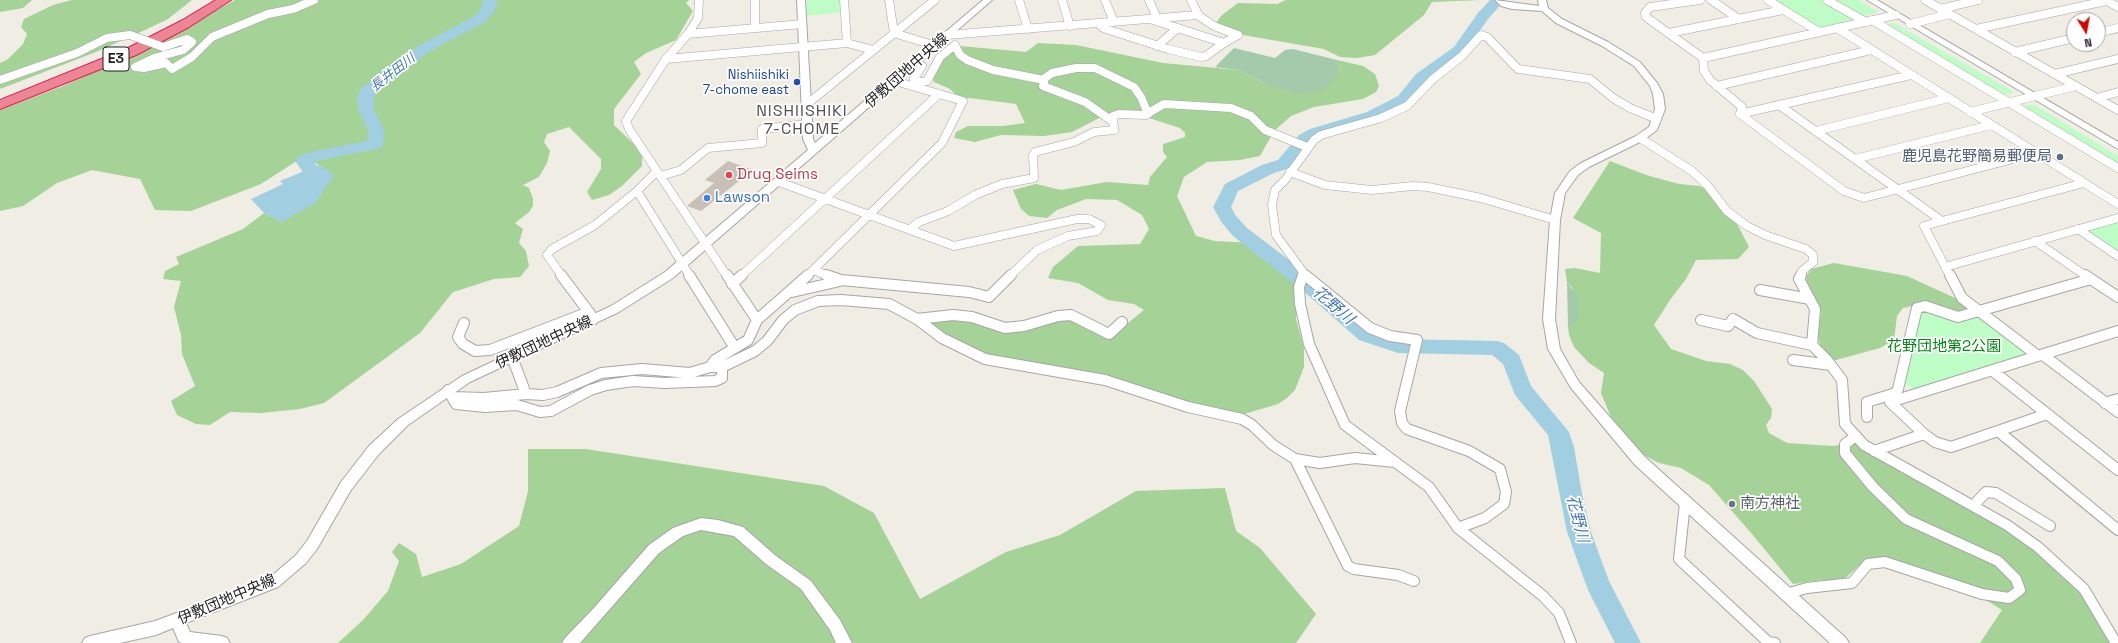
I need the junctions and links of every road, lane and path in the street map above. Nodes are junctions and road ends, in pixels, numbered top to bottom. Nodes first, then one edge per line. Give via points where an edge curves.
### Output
1 (207, 0) edge
2 (225, 0) edge
3 (314, 0) edge
4 (699, 0) edge
5 (754, 0) edge
6 (801, 0) edge
7 (844, 0) edge
8 (889, 0) edge
9 (935, 0) edge
10 (988, 0) edge
11 (1019, 0) edge
12 (1062, 0) edge
13 (1106, 0) edge
14 (1150, 0) edge
15 (1191, 0) edge
16 (1700, 0) edge
17 (1710, 0) edge
18 (1768, 0) edge
19 (1828, 0) edge
20 (1871, 0) edge
21 (1925, 0) edge
22 (1978, 0) edge
23 (2105, 0) edge
24 (1501, 2) edge
25 (1543, 5) edge
26 (2118, 7) edge
27 (1940, 8) junction
28 (1783, 10) junction
29 (1950, 14) junction
30 (1198, 15) junction
31 (1896, 15) junction
32 (1155, 18) junction
33 (1739, 19) junction
34 (1869, 21) junction
35 (1114, 22) junction
36 (1098, 23) junction
37 (802, 24) junction
38 (1910, 24) junction
39 (1070, 26) junction
40 (754, 28) junction
41 (1178, 28) junction
42 (1837, 28) junction
43 (2118, 28) edge
44 (1028, 29) junction
45 (1976, 29) junction
46 (2106, 31) edge
47 (1819, 32) junction
48 (894, 33) junction
49 (1669, 33) junction
50 (688, 34) junction
51 (947, 35) junction
52 (2066, 40) edge
53 (847, 43) junction
54 (1224, 43) junction
55 (936, 46) junction
56 (1157, 46) junction
57 (803, 47) junction
58 (873, 50) junction
59 (1871, 50) junction
60 (2015, 52) junction
61 (1703, 58) junction
62 (666, 59) junction
63 (2118, 59) edge
64 (916, 62) junction
65 (1911, 74) junction
66 (2055, 74) junction
67 (0, 80) edge
68 (1044, 80) junction
69 (895, 81) junction
70 (1717, 86) junction
71 (2076, 86) junction
72 (2118, 92) edge
73 (939, 94) junction
74 (0, 96) edge
75 (2033, 96) junction
76 (1949, 98) junction
77 (2097, 98) junction
78 (2008, 102) junction
79 (0, 105) edge
80 (806, 105) junction
81 (1779, 105) junction
82 (2118, 110) edge
83 (1970, 112) junction
84 (1148, 114) junction
85 (1740, 114) junction
86 (1657, 119) junction
87 (1112, 121) junction
88 (807, 124) junction
89 (1991, 125) junction
90 (1816, 131) junction
91 (1640, 138) junction
92 (2118, 146) edge
93 (1307, 147) junction
94 (814, 151) junction
95 (2036, 153) junction
96 (1855, 160) junction
97 (2118, 168) edge
98 (1290, 172) junction
99 (659, 174) junction
100 (779, 182) junction
101 (2084, 183) junction
102 (1897, 190) junction
103 (637, 191) junction
104 (827, 198) junction
105 (2118, 204) edge
106 (870, 214) junction
107 (2118, 218) edge
108 (1555, 220) junction
109 (1942, 221) junction
110 (910, 229) junction
111 (2078, 229) junction
112 (2035, 241) junction
113 (706, 244) junction
114 (2118, 256) edge
115 (683, 264) junction
116 (1945, 267) junction
117 (813, 270) junction
118 (1303, 273) junction
119 (2091, 279) junction
120 (841, 280) junction
121 (732, 284) junction
122 (1760, 290) dead end
123 (789, 292) junction
124 (2118, 297) edge
125 (1810, 298) junction
126 (1978, 311) junction
127 (592, 316) junction
128 (917, 319) junction
129 (757, 320) junction
130 (1701, 320) dead end
131 (1122, 322) dead end
132 (464, 323) dead end
133 (2118, 332) edge
134 (1812, 344) junction
135 (735, 348) junction
136 (2041, 356) junction
137 (512, 358) junction
138 (1793, 360) dead end
139 (1831, 365) junction
140 (710, 367) junction
141 (722, 367) junction
142 (1993, 371) junction
143 (450, 393) junction
144 (1896, 393) junction
145 (526, 394) junction
146 (2118, 398) edge
147 (1890, 402) junction
148 (2105, 403) junction
149 (2118, 412) edge
150 (2047, 414) junction
151 (1866, 417) dead end
152 (1998, 431) junction
153 (1924, 434) junction
154 (1856, 436) junction
155 (1874, 451) junction
156 (1295, 459) junction
157 (1395, 462) junction
158 (2118, 470) edge
159 (1685, 503) junction
160 (1972, 506) junction
161 (2050, 526) dead end
162 (1458, 528) junction
163 (2118, 530) edge
164 (1414, 581) dead end
165 (1786, 594) junction
166 (177, 621) junction
167 (90, 643) edge
168 (222, 643) edge
169 (570, 643) edge
170 (844, 643) edge
171 (1571, 643) edge
172 (1775, 643) edge
173 (1841, 643) edge
174 (2116, 643) edge

1 - 74 highway, E3 via 119,48
2 - 79 highway, E3 via 131,52
3 - 67 street, bridge via 293,9 268,14 212,37 192,57 172,69 166,62 144,68 135,67 154,58 183,50 192,42 187,39 163,48 130,35 107,38 77,53
4 - 50 street via 698,18
5 - 40 street
6 - 37 street
7 - 53 street
8 - 48 street
9 - 48 street
10 - 51 street, 伊敷団地中央線
11 - 44 street
12 - 39 street
13 - 35 street
14 - 32 street
15 - 30 street
16 - 49 street via 1650,7 1645,13 1646,17
17 - 33 street
18 - 28 street
19 - 34 street
20 - 31 street
21 - 27 street
22 - 27 street
23 - 26 street
23 - 45 street
24 - 25 street via 1524,9
25 - 86 street via 1559,21 1605,44 1637,64 1658,94 1660,109
27 - 29 street
28 - 33 street
28 - 47 street
29 - 38 street
29 - 45 street
30 - 32 street
30 - 54 street via 1214,26 1238,35
31 - 34 street
31 - 38 street
32 - 35 street
32 - 41 street
33 - 49 street
34 - 42 street
34 - 78 street
35 - 36 street
36 - 39 street
36 - 56 street via 1103,28
37 - 40 street
37 - 57 street
38 - 75 street
39 - 44 street
40 - 50 street
41 - 54 street
41 - 56 street
42 - 47 street
42 - 59 street
43 - 46 street
44 - 51 street
45 - 60 street
47 - 61 street
48 - 55 street
48 - 58 street
49 - 61 street
50 - 62 street
51 - 55 street, 伊敷団地中央線
52 - 60 street
53 - 57 street
53 - 58 street
54 - 56 street via 1201,57
55 - 64 street, 伊敷団地中央線
57 - 62 street
57 - 80 street
58 - 80 street
59 - 65 street
59 - 70 street
60 - 66 street
61 - 70 street via 1704,71
62 - 99 street via 626,121
63 - 66 street
64 - 68 street via 922,66 914,79 920,82 927,81 940,57 955,46 960,55 967,60 993,70
64 - 69 street, 伊敷団地中央線
65 - 76 street
65 - 81 street
66 - 71 street
68 - 84 street via 1052,73 1083,67 1095,68 1134,87
68 - 87 street via 1043,86 1085,102
69 - 73 street
69 - 94 street, 伊敷団地中央線
70 - 85 street via 1742,107
71 - 75 street
71 - 77 street
72 - 77 street
73 - 104 street
73 - 106 street via 963,101 942,143
75 - 78 street
75 - 92 street
76 - 83 street
76 - 90 street
77 - 82 street
78 - 83 street
78 - 97 street
80 - 88 street
81 - 85 street
81 - 90 street
83 - 89 street
84 - 87 street via 1119,114 1113,116
84 - 93 street via 1160,105 1169,103 1226,107 1251,116 1265,130
85 - 102 street via 1844,191 1864,198
86 - 91 street via 1653,128
86 - 93 street via 1613,98 1590,79 1518,69 1482,35 1407,106 1381,118 1321,135
87 - 110 street via 1114,130 1094,132 1074,142 1034,152 1034,178 1031,180 1009,182 975,195 948,211 919,222
88 - 94 street via 808,140
88 - 99 street via 762,129 762,143 708,148 681,170
89 - 95 street
89 - 96 street
90 - 96 street
91 - 108 street via 1574,173 1560,193
91 - 125 street via 1692,172 1707,185 1727,211 1747,226 1806,249 1813,255 1813,262 1802,271 1799,279
93 - 98 street
94 - 100 street, 伊敷団地中央線
95 - 101 street
95 - 102 street
96 - 102 street
98 - 108 street via 1325,185 1372,190 1413,186 1428,188 1481,198
98 - 118 street via 1273,194 1274,220 1276,235
99 - 103 street
99 - 113 street
100 - 104 street
100 - 113 street, 伊敷団地中央線
101 - 105 street
101 - 109 street
102 - 109 street
103 - 115 street
103 - 127 street via 595,225 548,252 547,255
104 - 106 street
104 - 121 street
106 - 110 street
106 - 117 street
107 - 111 street
108 - 159 street via 1548,320 1554,348 1575,385 1607,425 1640,461
109 - 116 street via 1924,226
110 - 120 street via 954,246 1077,219 1089,219 1101,225 1097,231 1068,236 1037,250 989,297 969,292
111 - 112 street
111 - 114 street
112 - 116 street
112 - 119 street
113 - 115 street, 伊敷団地中央線
113 - 121 street
115 - 127 street, 伊敷団地中央線 via 639,296
115 - 135 street
116 - 126 street via 1962,298
117 - 120 street
117 - 123 street
118 - 157 street via 1299,287 1300,304 1309,344 1345,425
118 - 162 street via 1370,328 1390,336 1417,340 1400,410 1402,423 1407,429 1469,451 1500,469 1506,492 1504,504 1485,518
119 - 124 street
119 - 126 street
120 - 123 street
121 - 129 street
122 - 125 street
123 - 129 street
125 - 134 street via 1815,309
126 - 136 street
126 - 144 street via 1958,317 1925,306 1917,308
127 - 132 street via 490,350 475,351 463,344 458,337
127 - 137 street, 伊敷団地中央線
128 - 131 street via 935,316 972,317 1005,328 1071,315 1108,334
128 - 141 street via 889,304 841,300 818,302 795,310 755,351
128 - 156 street via 942,338 985,359 1105,380 1188,407 1242,419 1273,445
129 - 135 street via 748,340
130 - 134 street via 1728,326 1733,319 1757,333
133 - 136 street
134 - 139 street
135 - 140 street via 715,360
136 - 142 street
136 - 148 street
137 - 143 street, 伊敷団地中央線 via 466,378
137 - 145 street
138 - 139 street
139 - 154 street via 1842,380 1845,424
140 - 141 street
140 - 145 street via 690,373 642,369 601,373 550,394
141 - 143 street via 722,378 714,381 633,381 606,384 551,411 540,412 517,405 485,407 456,404
142 - 147 street
142 - 150 street
143 - 145 street via 484,398
143 - 166 street, 伊敷団地中央線 via 403,422 374,450 346,486 312,545 289,571 273,583
144 - 147 street
144 - 151 street via 1867,402
146 - 148 street
147 - 153 street
148 - 149 street
150 - 152 street
150 - 158 street
152 - 153 street via 1952,447 1934,442
152 - 163 street
153 - 155 street
154 - 155 street
154 - 165 street via 1845,444 1845,453 1873,487 1906,519 1998,561 2016,579 2020,590 2009,598 1982,594 1935,576 1885,562 1868,564 1852,582 1807,588
155 - 160 street
156 - 157 street via 1320,463 1355,458
156 - 164 street via 1348,566 1398,575
157 - 162 street via 1429,487
159 - 165 street
159 - 172 street via 1679,559 1768,642
160 - 161 street via 1986,492 1996,493
160 - 174 street via 2019,534 2072,577 2093,602
162 - 171 street via 1543,596 1559,613
165 - 173 street
166 - 167 street, 伊敷団地中央線 via 136,634
166 - 168 street via 184,637 194,641
169 - 170 street via 654,549 678,532 701,524 738,531 771,560 806,585 835,624

